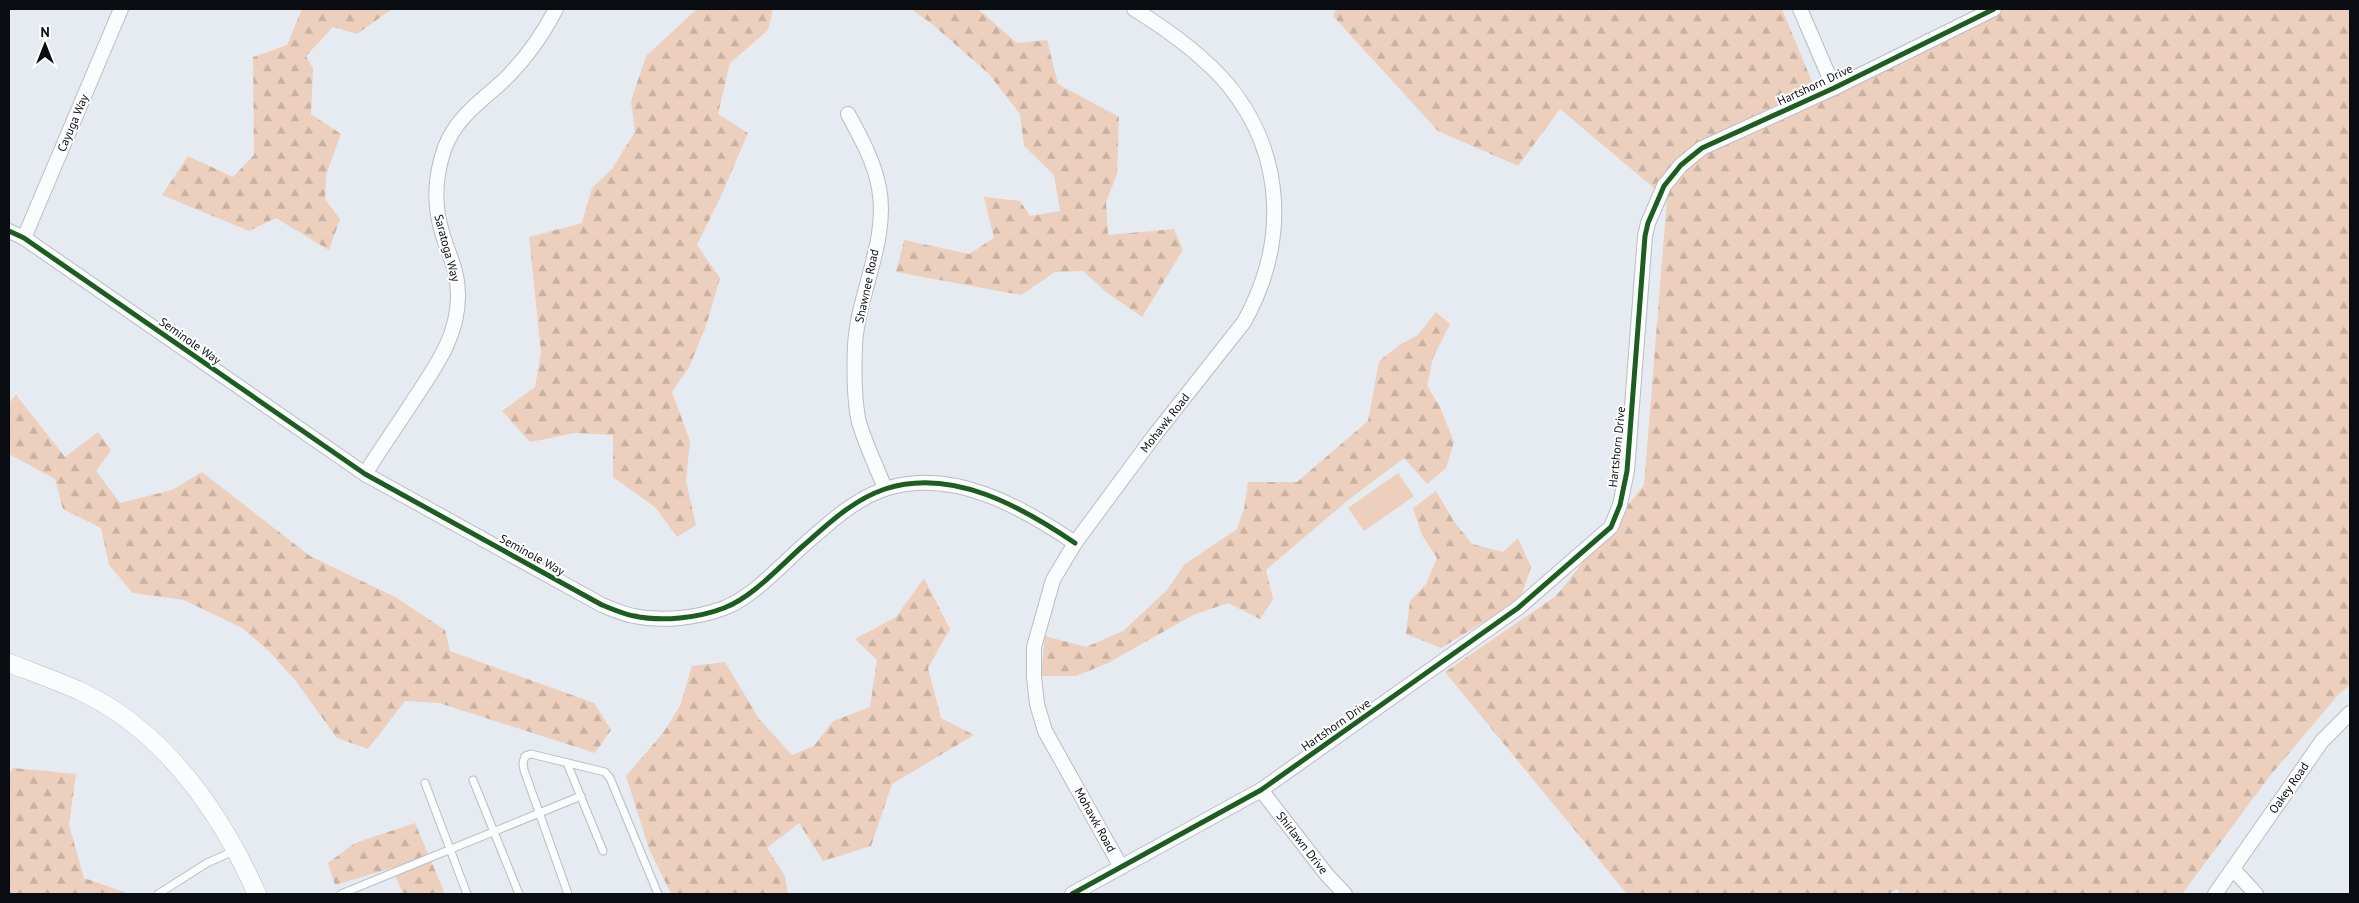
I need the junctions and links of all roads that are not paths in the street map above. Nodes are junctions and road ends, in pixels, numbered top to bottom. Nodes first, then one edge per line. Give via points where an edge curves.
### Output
1 (121, 9) edge
2 (556, 9) edge
3 (1134, 9) edge
4 (1800, 9) edge
5 (1994, 9) edge
6 (1834, 88) junction
7 (848, 114) dead end
8 (9, 231) edge
9 (24, 238) junction
10 (365, 474) junction
11 (885, 489) junction
12 (1075, 543) junction
13 (9, 663) edge
14 (2350, 712) edge
15 (567, 763) junction
16 (473, 780) dead end
17 (426, 783) dead end
18 (1261, 790) junction
19 (581, 796) junction
20 (539, 813) junction
21 (493, 831) junction
22 (450, 848) junction
23 (236, 850) junction
24 (603, 851) dead end
25 (1122, 867) junction
26 (2233, 869) junction
27 (158, 894) edge
28 (257, 894) edge
29 (340, 894) edge
30 (467, 894) edge
31 (518, 894) edge
32 (568, 894) edge
33 (658, 894) edge
34 (1072, 894) edge
35 (1345, 894) edge
36 (2215, 894) edge
37 (2256, 894) edge

1 - 9 street, Cayuga Way
2 - 10 street, Saratoga Way via 534,46 466,113 446,146 438,170 436,196 442,234 456,270 455,322 441,358
3 - 12 street, Mohawk Road via 1214,70 1241,102 1252,121 1272,180 1272,244 1262,284 1244,322
4 - 6 street
5 - 6 street, Hartshorn Drive
6 - 18 street, Hartshorn Drive via 1702,148 1681,165 1664,186 1648,223 1627,471 1611,527 1518,608
7 - 11 street, Shawnee Road via 871,159 879,189 881,218 860,307 855,386 858,419
8 - 9 street, Seminole Way
9 - 10 street, Seminole Way
10 - 11 street, Seminole Way via 602,605 635,616 663,618 701,615 726,607 758,587 839,513
11 - 12 street, Seminole Way via 923,483 963,487 1023,510
12 - 25 street, Mohawk Road via 1053,580 1034,647 1037,704 1045,731
13 - 23 street via 80,691 120,715 145,735 194,786
14 - 26 street, Oakey Road via 2322,741
15 - 19 lane
15 - 20 lane via 531,754 525,756 524,770
15 - 33 lane via 605,772 610,778
16 - 21 lane
17 - 22 lane
18 - 25 street, Hartshorn Drive
18 - 35 street, Shirlawn Drive
19 - 20 lane
19 - 24 lane
20 - 21 lane
20 - 32 lane
21 - 22 lane
21 - 31 lane
22 - 29 lane
22 - 30 lane
23 - 27 lane
23 - 28 street
25 - 34 street, Hartshorn Drive
26 - 36 street, Oakey Road
26 - 37 street

